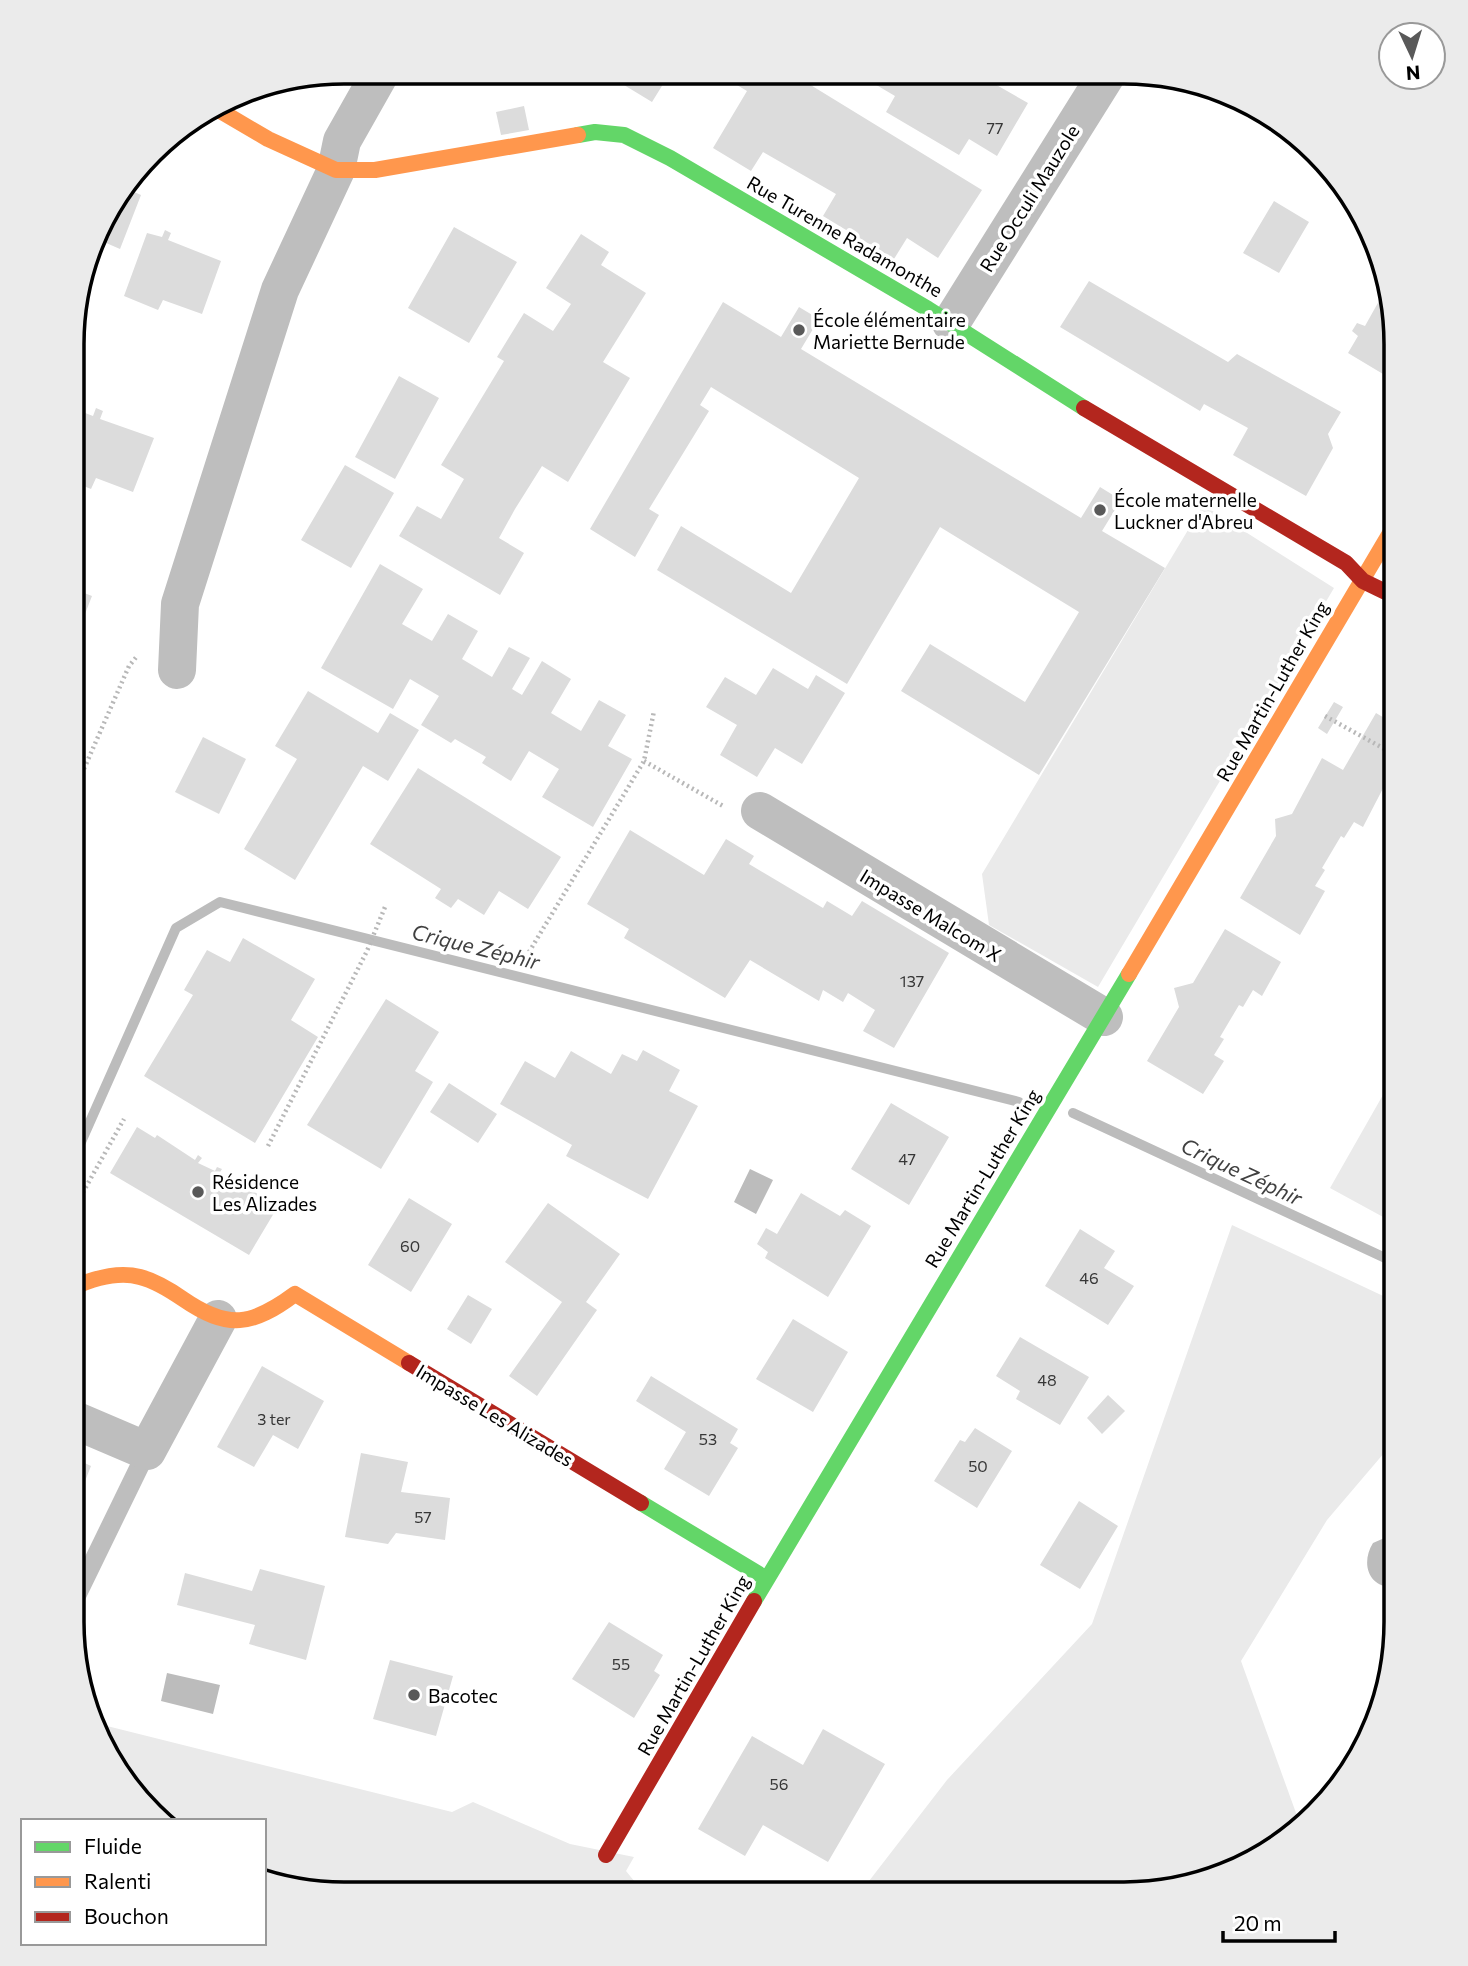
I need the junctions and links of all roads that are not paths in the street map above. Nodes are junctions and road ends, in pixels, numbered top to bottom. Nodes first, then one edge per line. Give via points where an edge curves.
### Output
1 (374, 84) edge
2 (1101, 84) edge
3 (224, 113) edge
4 (336, 170) junction
5 (951, 323) junction
6 (1384, 544) edge
7 (1363, 581) junction
8 (1384, 591) edge
9 (177, 670) dead end
10 (760, 811) road end
11 (1104, 1017) junction
12 (84, 1284) edge
13 (218, 1319) junction
14 (84, 1424) edge
15 (147, 1451) junction
16 (767, 1579) junction
17 (84, 1580) edge
18 (606, 1856) dead end

1 - 4 street via 342,141
2 - 5 street, Rue Occuli Mauzole
3 - 4 street
4 - 5 street, Rue Turenne Radamonthe via 375,170 595,132 624,135
4 - 9 street via 280,290 180,604
5 - 7 street, Rue Turenne Radamonthe via 1140,443 1346,563
6 - 7 street, Rue Martin-Luther King
7 - 8 street, Rue Turenne Radamonthe
7 - 11 street, Rue Martin-Luther King via 1330,629 1294,698
10 - 11 street, Impasse Malcom X
11 - 16 street, Rue Martin-Luther King
12 - 13 street via 141,1277
13 - 15 street
13 - 16 street, Impasse Les Alizades via 242,1321 272,1311 295,1294
14 - 15 street
15 - 17 lane
16 - 18 street, Rue Martin-Luther King

